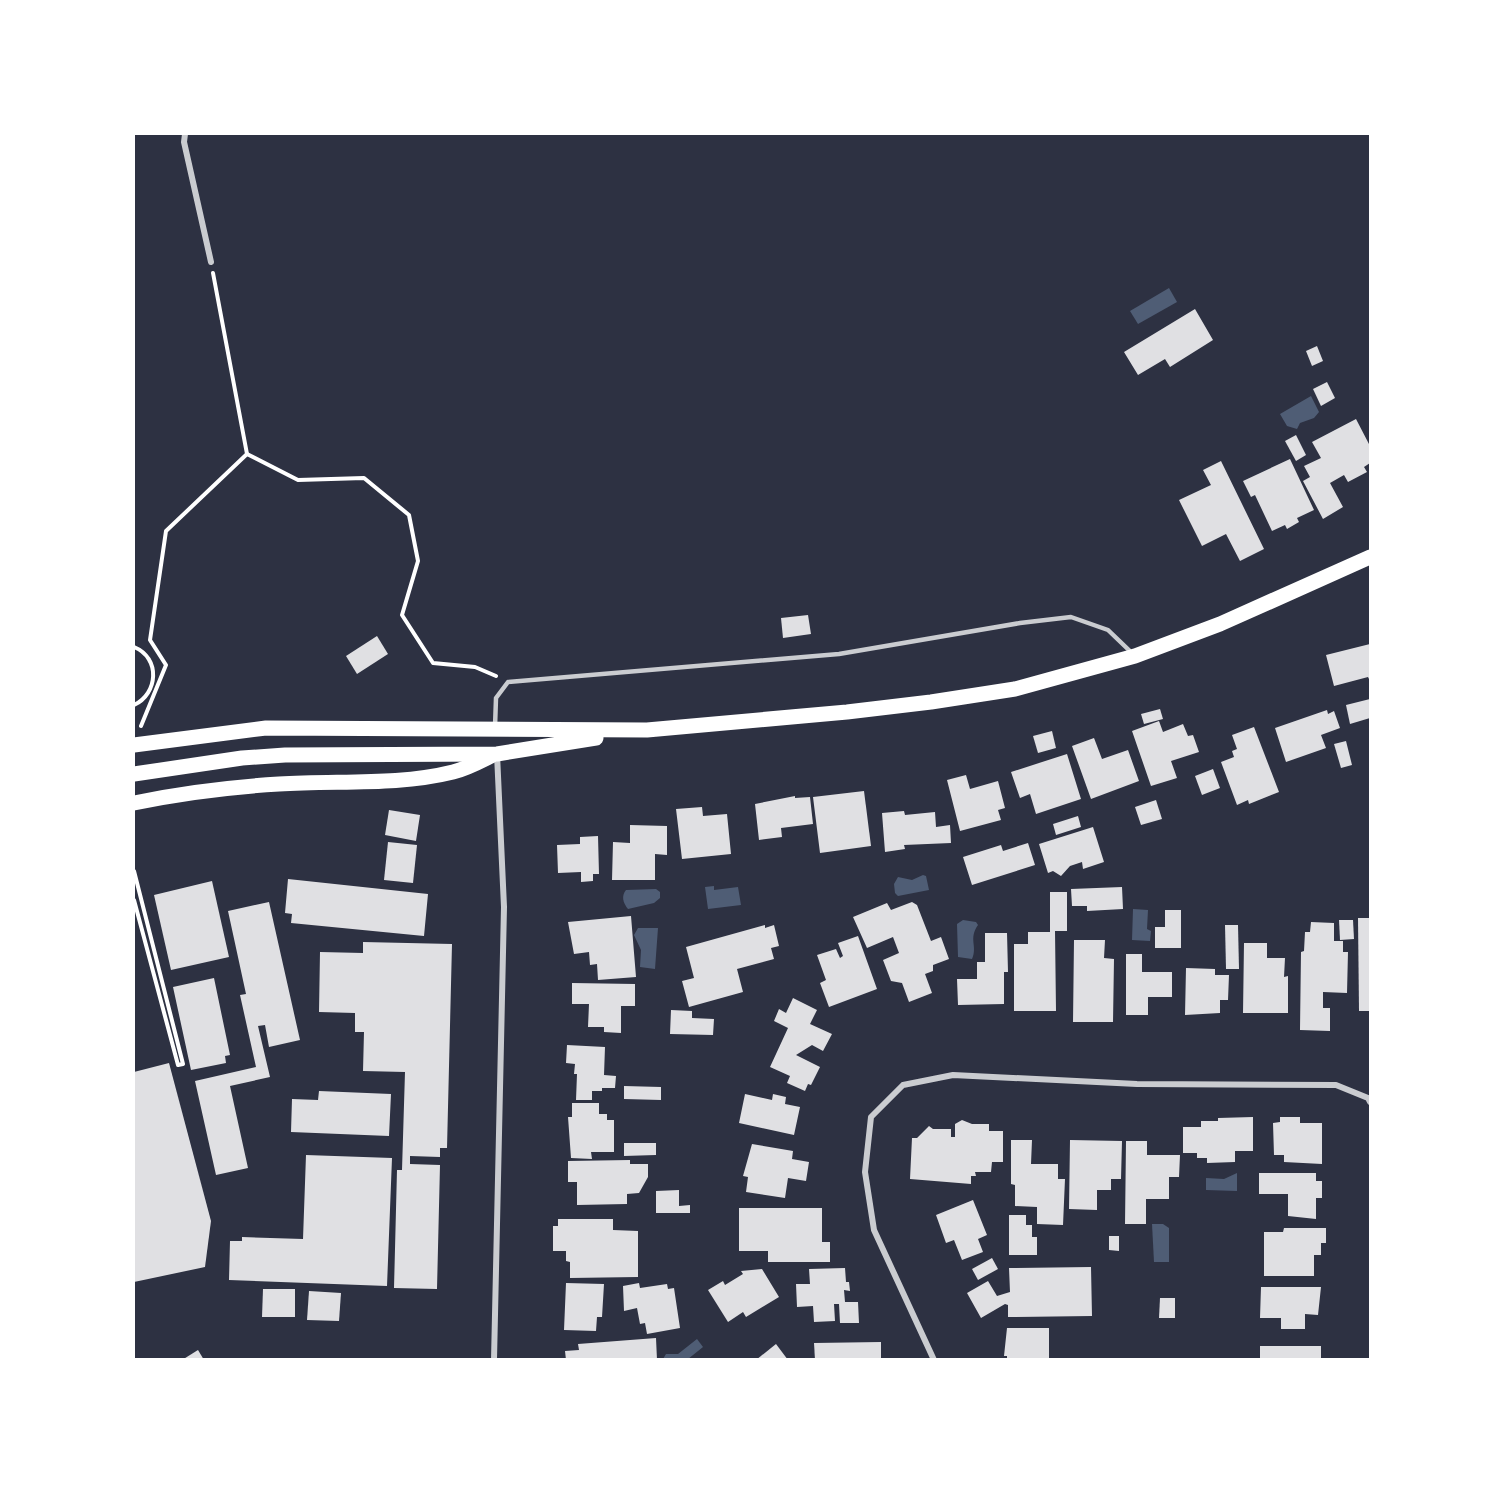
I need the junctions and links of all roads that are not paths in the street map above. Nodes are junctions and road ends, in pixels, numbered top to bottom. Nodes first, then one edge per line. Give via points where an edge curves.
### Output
1 (185, 134) edge
2 (211, 261) road end
3 (1371, 557) edge
4 (1135, 656) junction
5 (495, 730) junction
6 (647, 730) junction
7 (136, 739) edge
8 (497, 754) junction
9 (134, 774) edge
10 (134, 803) edge
11 (1371, 1102) edge
12 (494, 1359) edge
13 (934, 1359) edge

1 - 2 street
3 - 4 main road via 1221,624
4 - 5 lane via 1108,630 1071,617 839,654 508,681 496,698
4 - 6 main road via 1015,689 931,702
5 - 6 main road
5 - 7 main road via 266,728
5 - 8 main road
6 - 8 main road
8 - 9 main road via 285,755
8 - 10 main road via 454,772 426,776 203,791
8 - 12 street via 504,907
11 - 13 street via 1336,1085 1137,1084 953,1075 903,1085 871,1117 865,1172 874,1230

